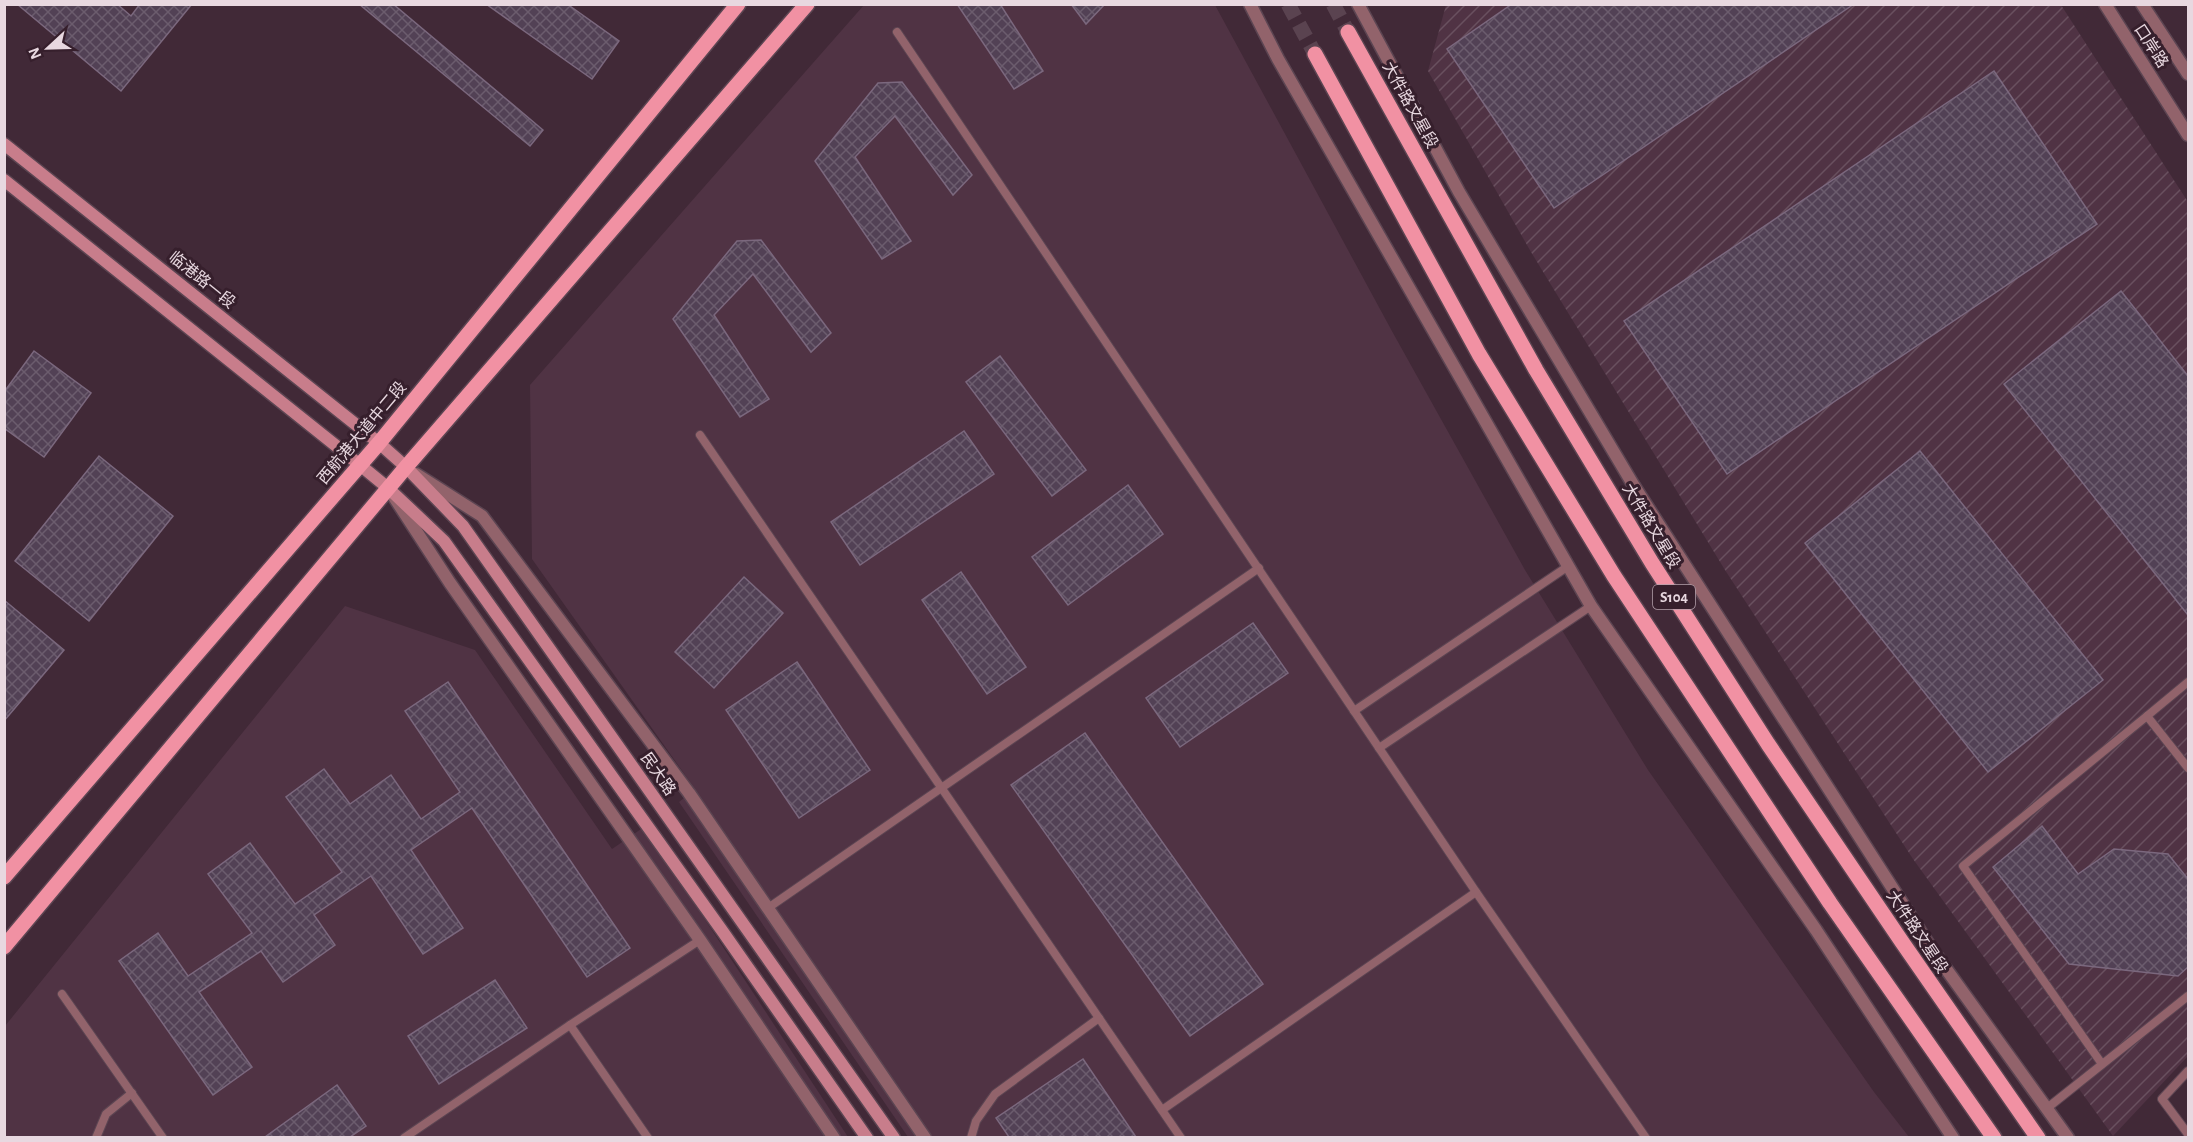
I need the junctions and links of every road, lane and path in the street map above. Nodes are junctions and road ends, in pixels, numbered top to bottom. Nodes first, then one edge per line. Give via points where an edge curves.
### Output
1 (738, 4) edge
2 (807, 4) edge
3 (1250, 4) edge
4 (1358, 4) edge
5 (2105, 4) edge
6 (2142, 4) edge
7 (897, 32) dead end
8 (1348, 32) tunnel mouth
9 (1315, 54) tunnel mouth
10 (2188, 74) edge
11 (2188, 135) edge
12 (4, 144) edge
13 (4, 180) edge
14 (700, 435) dead end
15 (379, 443) junction
16 (360, 465) junction
17 (406, 467) junction
18 (388, 488) junction
19 (1567, 567) junction
20 (1259, 568) junction
21 (1591, 606) junction
22 (2188, 682) edge
23 (1354, 711) junction
24 (2147, 716) junction
25 (1379, 748) junction
26 (2188, 768) edge
27 (941, 787) junction
28 (4, 877) edge
29 (1476, 892) junction
30 (768, 908) junction
31 (700, 940) junction
32 (4, 947) edge
33 (62, 994) dead end
34 (2188, 996) edge
35 (1099, 1018) junction
36 (570, 1024) junction
37 (2102, 1064) junction
38 (2188, 1071) edge
39 (132, 1093) junction
40 (2046, 1109) junction
41 (1162, 1110) junction
42 (2188, 1134) edge
43 (96, 1137) edge
44 (163, 1137) edge
45 (404, 1137) edge
46 (648, 1137) edge
47 (834, 1137) edge
48 (867, 1137) edge
49 (894, 1137) edge
50 (925, 1137) edge
51 (970, 1137) edge
52 (1181, 1137) edge
53 (1646, 1137) edge
54 (1953, 1137) edge
55 (1994, 1137) edge
56 (2038, 1137) edge
57 (2068, 1137) edge

1 - 15 main road, 西航港大道中二段
2 - 17 main road
3 - 19 street
4 - 40 street via 1459,192 1634,486 1931,948
5 - 11 street, 口岸路
6 - 10 street, 口岸路
7 - 20 lane
8 - 56 main road, 大件路文星段 / S104 via 1536,370 1652,563 1768,744
9 - 55 main road, S104 via 1479,354 1614,576 1830,903
12 - 15 main road, 临港路一段
13 - 16 main road
14 - 27 lane
15 - 16 main road, 西航港大道中二段
15 - 17 main road, 民大路
16 - 18 main road
16 - 28 main road, 西航港大道中二段
17 - 18 main road
17 - 30 street via 482,516 689,793
17 - 49 main road, 民大路 via 463,526
18 - 31 street
18 - 32 main road
18 - 48 main road via 444,541
19 - 21 street
19 - 23 lane
20 - 23 lane
20 - 27 lane
21 - 25 lane
21 - 54 street via 1816,930
22 - 24 lane
23 - 25 lane
24 - 26 lane
24 - 37 lane via 1963,866
25 - 29 lane
27 - 30 lane
27 - 35 lane
29 - 41 lane
29 - 53 lane
30 - 50 street
31 - 36 lane
31 - 47 street
33 - 39 lane
34 - 37 lane
35 - 41 lane
35 - 51 lane via 995,1094
36 - 45 lane
36 - 46 lane
37 - 40 lane
38 - 42 lane via 2162,1099
39 - 43 lane via 106,1114
39 - 44 lane
40 - 57 street
41 - 52 lane

